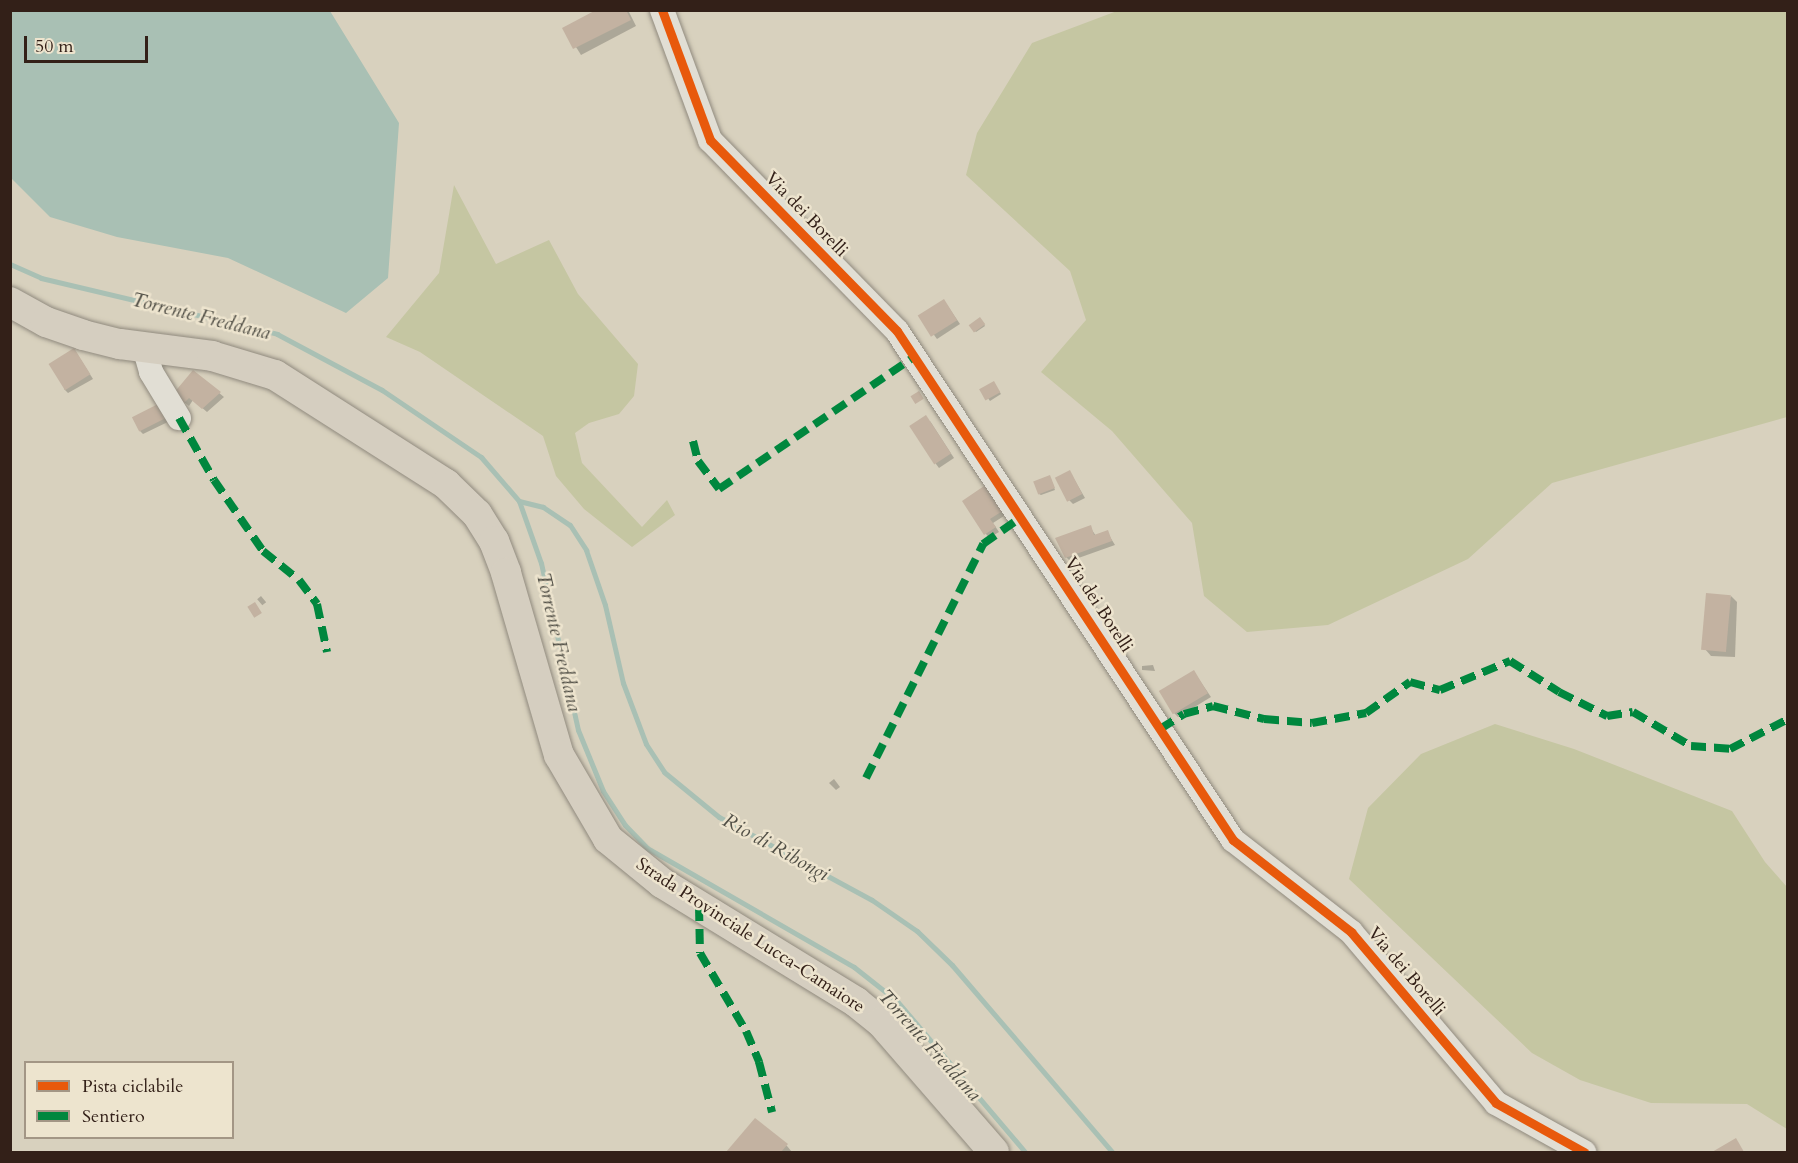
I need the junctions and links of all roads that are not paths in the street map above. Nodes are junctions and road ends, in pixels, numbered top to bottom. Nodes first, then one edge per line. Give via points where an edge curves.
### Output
1 (662, 10) edge
2 (10, 302) edge
3 (144, 347) junction
4 (179, 418) dead end
5 (994, 1152) edge
6 (1584, 1152) edge

1 - 6 street, Via dei Borelli via 710,140 897,331 1233,840 1351,932 1496,1103
2 - 3 main road, Strada Provinciale Lucca-Camaiore via 46,322 83,335
3 - 4 street via 152,372
3 - 5 main road, Strada Provinciale Lucca-Camaiore via 212,356 275,375 378,439 462,499 477,514 502,560 559,755 608,838 662,883 856,1002 881,1022

